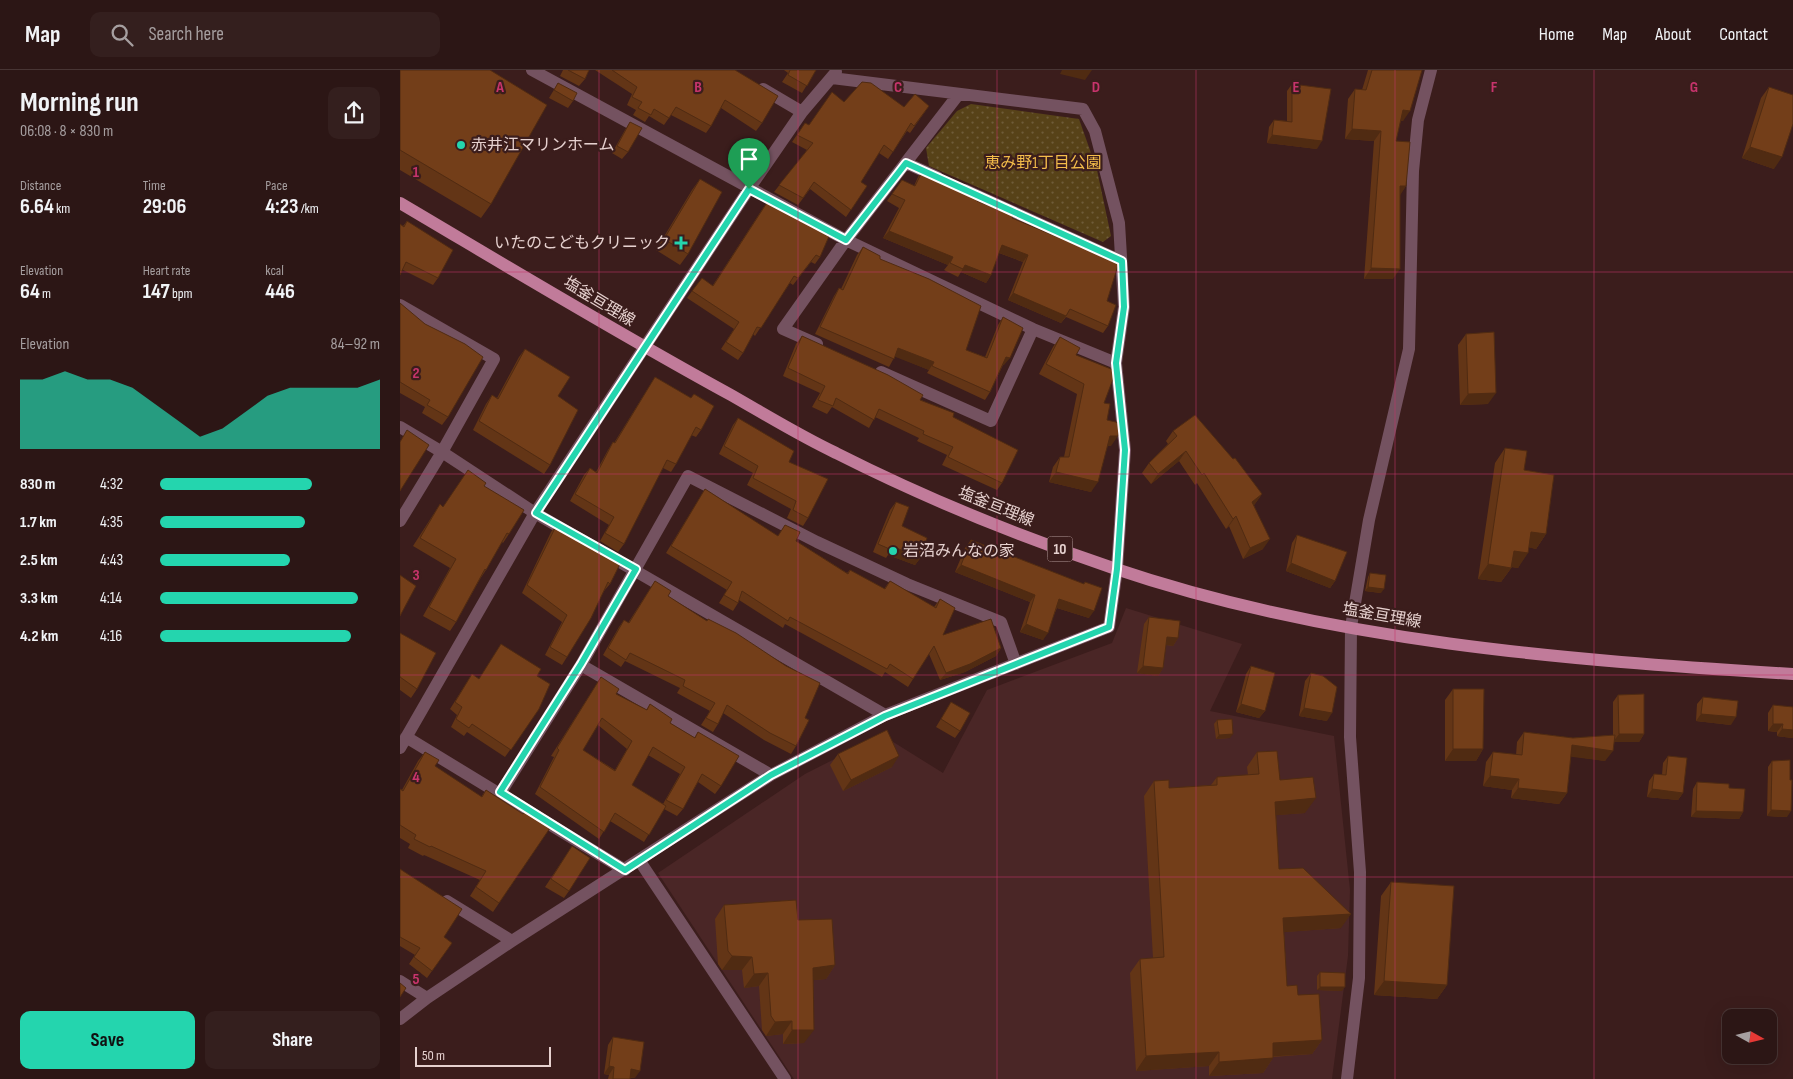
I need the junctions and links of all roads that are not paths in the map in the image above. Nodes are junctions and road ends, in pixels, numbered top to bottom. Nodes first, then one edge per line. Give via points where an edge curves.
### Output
1 (532, 70) edge
2 (1431, 70) edge
3 (835, 74) edge
4 (755, 84) edge
5 (958, 95) junction
6 (802, 112) junction
7 (906, 163) junction
8 (749, 189) junction
9 (400, 203) edge
10 (846, 240) junction
11 (1122, 261) junction
12 (400, 305) edge
13 (1033, 328) junction
14 (645, 348) junction
15 (828, 349) edge
16 (1116, 363) junction
17 (873, 369) edge
18 (400, 428) edge
19 (442, 452) junction
20 (536, 513) junction
21 (400, 521) edge
22 (636, 569) junction
23 (1117, 569) junction
24 (1351, 627) junction
25 (581, 664) junction
26 (1016, 664) junction
27 (1793, 674) edge
28 (885, 716) junction
29 (403, 743) edge
30 (771, 775) junction
31 (500, 792) junction
32 (640, 860) junction
33 (625, 870) junction
34 (440, 896) edge
35 (512, 941) junction
36 (400, 982) edge
37 (426, 998) junction
38 (400, 1019) edge
39 (785, 1079) edge
40 (1347, 1079) edge

1 - 8 street
2 - 24 street via 1418,120 1413,170 1409,349 1369,520
3 - 5 street
3 - 6 street
4 - 6 street
5 - 7 street
5 - 11 street via 1083,108 1095,131 1119,223
6 - 8 street
7 - 10 street
7 - 11 street
8 - 10 street
8 - 14 street
9 - 14 main road, 塩釜亘理線 / 10
10 - 13 street
10 - 15 street via 783,329
11 - 16 street via 1124,307
12 - 19 street via 494,359
13 - 16 street
13 - 17 street via 991,421
14 - 20 street
14 - 23 main road, 塩釜亘理線 / 10 via 835,453 988,522
16 - 23 street via 1125,450
18 - 19 street
19 - 20 street
19 - 21 street
20 - 22 street
20 - 29 street
22 - 25 street
22 - 26 street via 688,476 907,584 1001,622
22 - 28 street
23 - 24 main road, 塩釜亘理線 / 10 via 1238,603
23 - 26 street via 1109,627
24 - 27 main road, 塩釜亘理線 / 10 via 1465,646 1623,663
24 - 40 street via 1350,737 1360,872 1359,969
25 - 30 street
25 - 31 street
26 - 28 street
28 - 30 street
29 - 31 street
30 - 32 street
31 - 33 street
32 - 33 street
32 - 39 street
33 - 35 street
34 - 35 street
35 - 37 street
36 - 37 street
37 - 38 street

